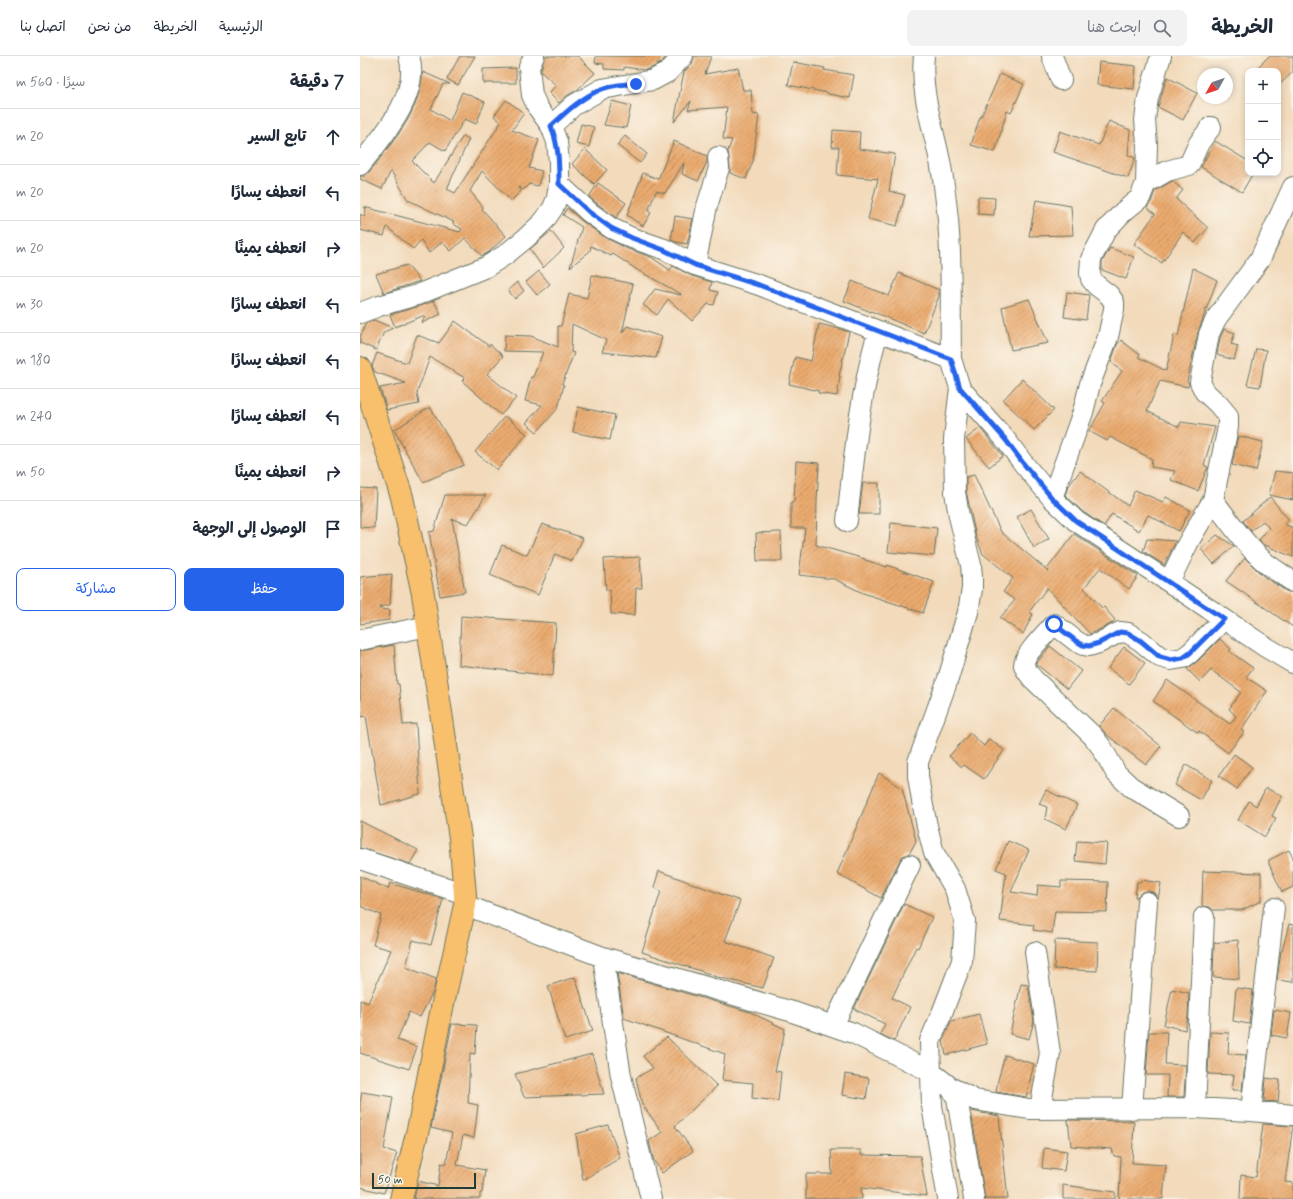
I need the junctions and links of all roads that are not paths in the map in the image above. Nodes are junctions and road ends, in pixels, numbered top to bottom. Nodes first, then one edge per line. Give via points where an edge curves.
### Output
1 (409, 56) edge
2 (534, 56) edge
3 (683, 56) edge
4 (924, 56) edge
5 (1052, 56) edge
6 (1161, 56) edge
7 (1061, 80) dead end
8 (551, 126) junction
9 (1211, 127) dead end
10 (718, 157) dead end
11 (360, 165) edge
12 (1146, 183) junction
13 (559, 184) junction
14 (1293, 187) edge
15 (695, 265) junction
16 (360, 313) edge
17 (878, 332) junction
18 (951, 359) junction
19 (360, 368) edge
20 (960, 388) junction
21 (1052, 498) junction
22 (1213, 500) junction
23 (848, 521) dead end
24 (1170, 582) junction
25 (1293, 582) edge
26 (1224, 619) junction
27 (428, 626) junction
28 (360, 640) edge
29 (1293, 663) edge
30 (1179, 816) dead end
31 (360, 859) edge
32 (910, 865) dead end
33 (465, 899) junction
34 (1147, 902) dead end
35 (1274, 908) dead end
36 (1204, 917) dead end
37 (1035, 952) dead end
38 (603, 956) junction
39 (833, 1026) junction
40 (931, 1072) junction
41 (950, 1087) junction
42 (1132, 1108) junction
43 (1195, 1108) junction
44 (1040, 1109) junction
45 (1251, 1110) junction
46 (1293, 1115) edge
47 (401, 1199) edge
48 (651, 1199) edge
49 (948, 1199) edge
50 (974, 1199) edge

1 - 11 street via 412,64 403,104 388,129
2 - 8 street via 529,67 532,95
3 - 8 street via 668,72 653,80 602,89 574,105
4 - 18 street via 922,67 926,101 940,161 948,217
5 - 7 street
6 - 12 street via 1148,98 1145,120
8 - 13 street via 557,142
9 - 12 street via 1199,143 1189,165 1167,171
10 - 15 street via 718,168
12 - 21 street via 1140,198 1106,230 1091,259 1092,279 1114,302 1114,309 1108,337
13 - 15 street via 611,228
13 - 16 street via 553,208 544,221 506,255 445,285
14 - 22 street via 1260,258 1216,319 1209,334 1200,382 1205,392 1228,416
15 - 17 street via 759,285
17 - 18 street
17 - 23 street via 861,404
18 - 20 street
19 - 27 main road via 402,497
20 - 21 street
20 - 40 street via 954,439 955,492 971,565 972,589 968,612 948,679 918,762 918,776 934,854 955,889 965,921 962,961 930,1041
21 - 24 street via 1076,521
22 - 24 street via 1189,541
22 - 25 street via 1257,554
24 - 26 street
26 - 29 street
26 - 30 street via 1190,653 1183,658 1171,660 1160,657 1128,633 1120,632 1089,646 1076,641 1054,624 1024,662 1025,669 1033,679 1093,736 1116,773 1131,787
27 - 28 street
27 - 33 main road via 460,838
31 - 33 street
32 - 39 street
33 - 38 street
33 - 47 main road
34 - 42 street
35 - 45 street
36 - 43 street
37 - 44 street via 1050,1053
38 - 39 street
38 - 48 street via 622,1076
39 - 40 street via 853,1033
40 - 41 street
40 - 49 street via 932,1106
41 - 44 street via 975,1100
41 - 50 street via 957,1098
42 - 43 street
42 - 44 street
43 - 45 street
45 - 46 street

